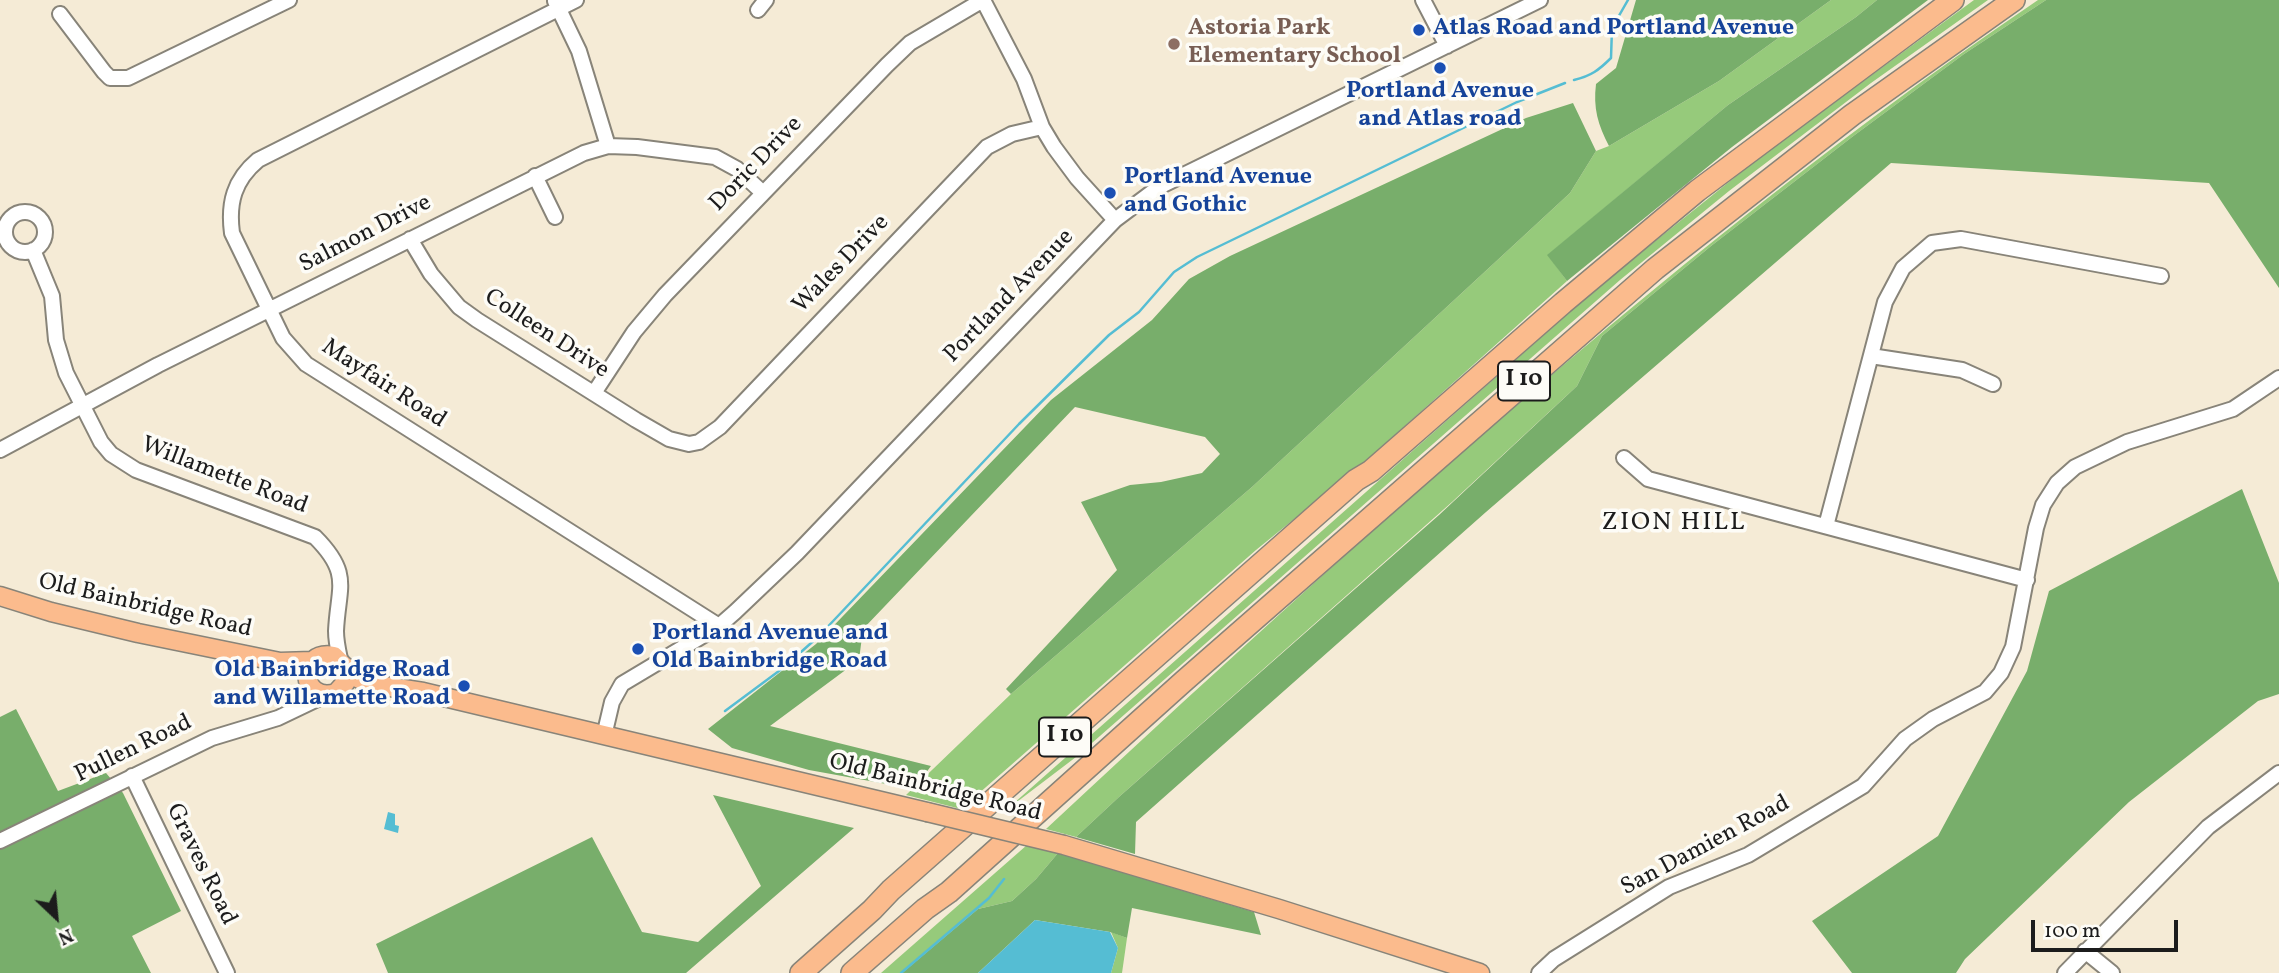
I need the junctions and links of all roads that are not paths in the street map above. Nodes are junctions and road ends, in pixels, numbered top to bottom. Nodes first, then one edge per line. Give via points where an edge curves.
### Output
1 (289, 0) edge
2 (576, 0) edge
3 (983, 0) edge
4 (1423, 0) edge
5 (1540, 0) edge
6 (1953, 0) edge
7 (2014, 0) edge
8 (557, 4) edge
9 (60, 14) dead end
10 (1447, 46) junction
11 (1042, 127) junction
12 (608, 146) junction
13 (534, 176) junction
14 (762, 192) junction
15 (555, 217) dead end
16 (1115, 220) junction
17 (410, 239) junction
18 (33, 250) dead end
19 (2161, 276) dead end
20 (269, 309) junction
21 (1871, 356) junction
22 (2278, 380) edge
23 (1993, 384) dead end
24 (594, 393) junction
25 (82, 406) junction
26 (681, 443) joint
27 (0, 450) edge
28 (1624, 457) dead end
29 (1826, 526) junction
30 (2027, 580) junction
31 (0, 596) edge
32 (719, 626) junction
33 (336, 632) junction
34 (343, 663) junction
35 (312, 670) junction
36 (372, 684) junction
37 (343, 686) junction
38 (326, 695) junction
39 (292, 712) junction
40 (604, 736) junction
41 (2279, 773) edge
42 (132, 776) junction
43 (0, 841) edge
44 (949, 892) junction
45 (2085, 951) junction
46 (227, 973) edge
47 (801, 973) edge
48 (852, 973) edge
49 (870, 973) edge
50 (1479, 973) edge
51 (1539, 973) edge
52 (2065, 973) edge
53 (2112, 973) edge

1 - 9 street via 149,69 118,79 104,72
2 - 8 street, Mayfair Road
3 - 11 street via 1024,79
3 - 14 street, Doric Drive via 909,43
4 - 10 street
5 - 10 street, Portland Avenue
6 - 47 highway, I 10 via 1697,191 1573,294 1356,480
7 - 44 highway, I 10 via 1852,115 1655,269
8 - 12 street via 579,51
8 - 20 street, Mayfair Road via 251,166 234,192 232,233
10 - 16 street, Portland Avenue via 1159,187
11 - 16 street via 1077,178
11 - 26 street, Wales Drive via 1012,134 987,147 720,427 699,442
12 - 13 street, Salmon Drive
12 - 14 street, Salmon Drive via 715,158 737,169
13 - 15 street
13 - 17 street, Salmon Drive
14 - 24 street, Doric Drive via 657,304
16 - 32 street, Portland Avenue via 797,553
17 - 20 street, Salmon Drive
17 - 24 street, Colleen Drive via 431,274 460,307
18 - 25 street, Willamette Road via 52,296 60,356
19 - 21 street via 1961,239 1932,243 1903,268 1885,302
20 - 25 street, Salmon Drive
20 - 32 street, Mayfair Road via 292,350 318,373
21 - 23 street via 1962,370
21 - 29 street
22 - 30 street, San Damien Road via 2232,409 2127,442 2075,467 2043,505
24 - 26 street, Colleen Drive
25 - 27 street, Salmon Drive
25 - 33 street, Willamette Road via 101,442 136,470 315,537 330,554 340,578
28 - 29 street via 1648,479
29 - 30 street
30 - 51 street, San Damien Road via 2013,647 2001,673 1985,692 1905,739 1863,786 1748,855 1669,887
31 - 35 main road, Old Bainbridge Road via 84,621
32 - 40 street, Portland Avenue via 622,684 612,702
33 - 34 street, Willamette Road
33 - 35 street, Willamette Road
34 - 35 main road via 334,656
34 - 36 main road, Old Bainbridge Road via 355,677
34 - 37 main road via 347,677
35 - 38 main road via 317,692
35 - 39 street via 302,704
36 - 37 main road, Old Bainbridge Road
36 - 40 main road, Old Bainbridge Road
37 - 38 main road
38 - 39 street, Pullen Road
39 - 42 street, Pullen Road via 227,732
40 - 50 main road, Old Bainbridge Road, bridge via 1064,845
41 - 45 street via 2208,827
42 - 43 street, Pullen Road
42 - 46 street, Graves Road
44 - 48 highway, I 10
44 - 49 highway via 933,918
45 - 52 street
45 - 53 street

